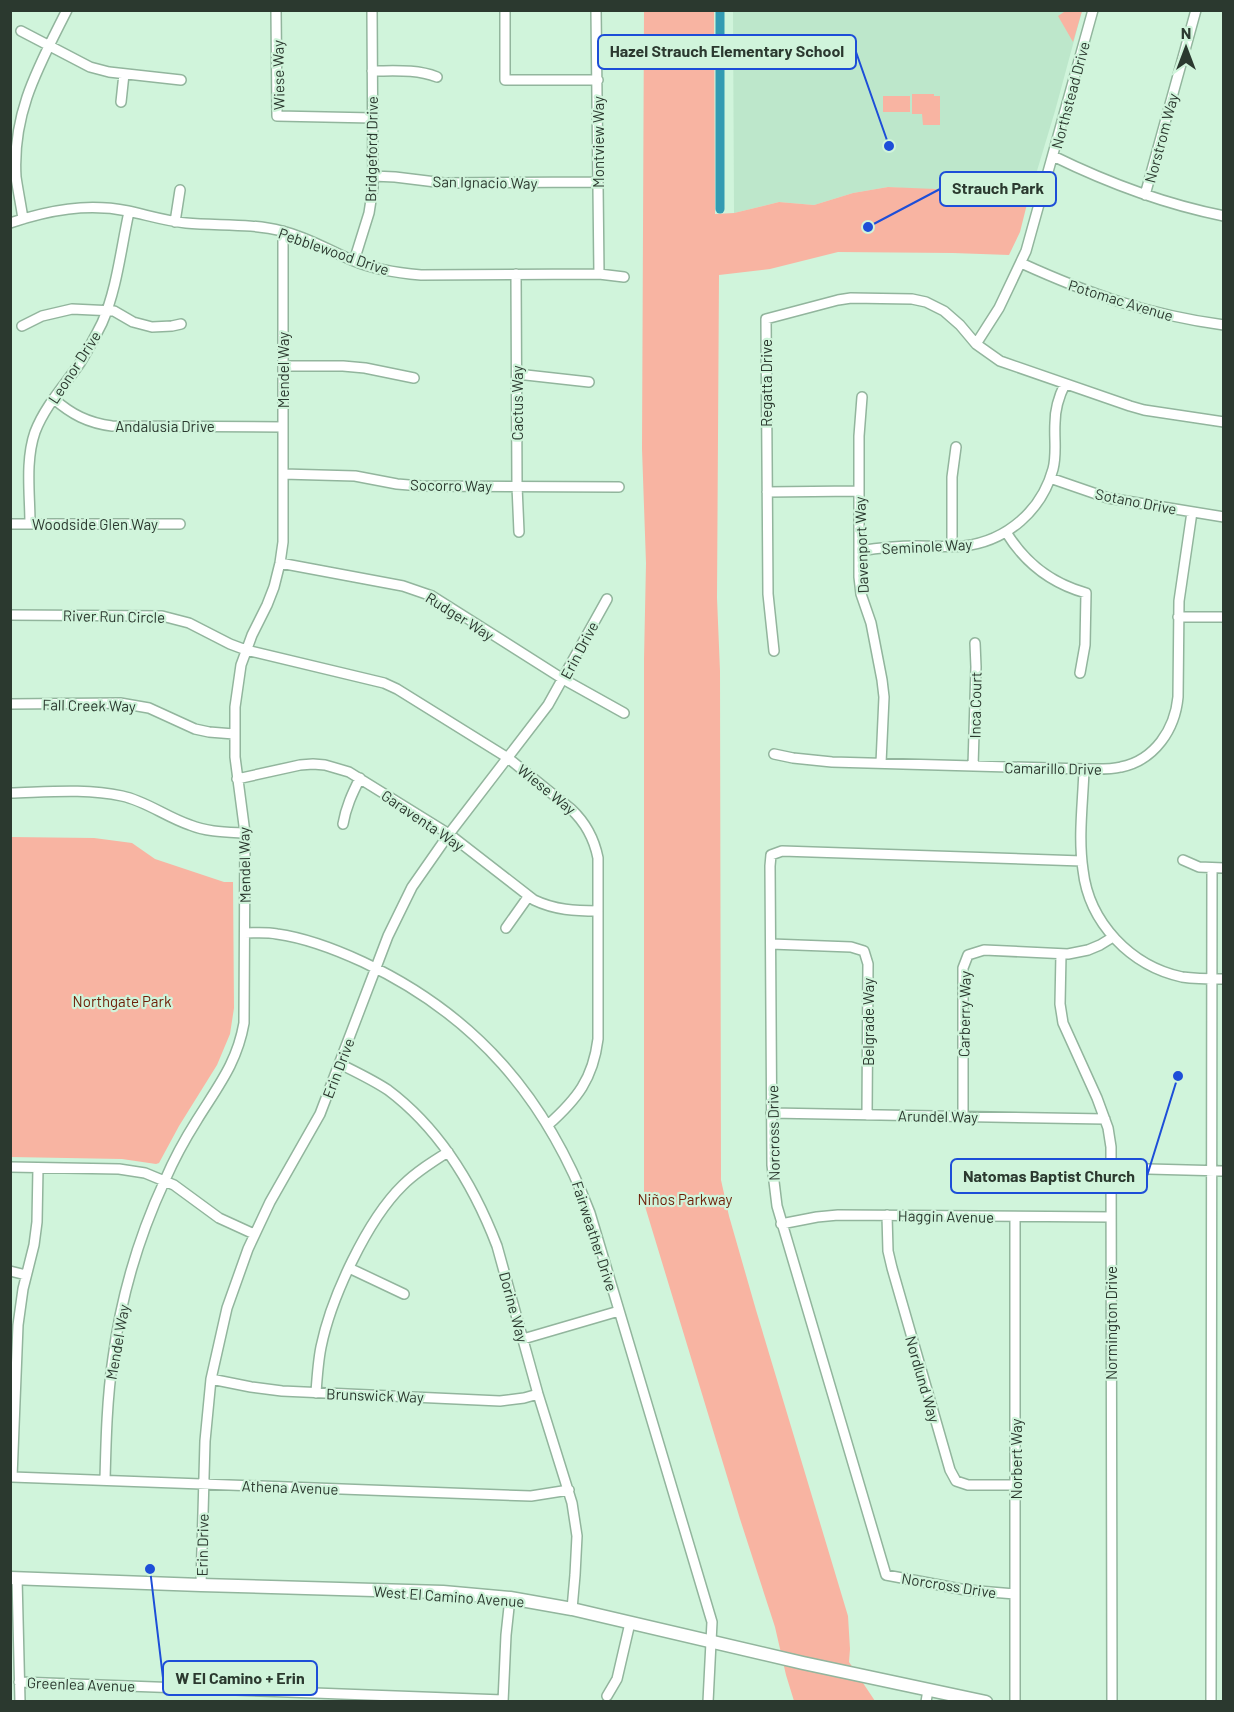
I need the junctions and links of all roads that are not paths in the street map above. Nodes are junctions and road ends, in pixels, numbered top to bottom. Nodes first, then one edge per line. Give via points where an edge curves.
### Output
1 (67, 10) edge
2 (276, 10) edge
3 (372, 10) edge
4 (505, 10) edge
5 (596, 10) edge
6 (1093, 10) edge
7 (1196, 10) edge
8 (21, 31) dead end
9 (49, 45) junction
10 (372, 71) junction
11 (124, 74) junction
12 (437, 77) dead end
13 (181, 80) dead end
14 (598, 80) junction
15 (121, 102) dead end
16 (373, 118) junction
17 (1053, 156) junction
18 (373, 176) junction
19 (598, 182) junction
20 (180, 190) dead end
21 (1145, 195) junction
22 (129, 212) junction
23 (1224, 216) edge
24 (23, 219) junction
25 (175, 222) junction
26 (10, 223) edge
27 (282, 231) junction
28 (354, 261) junction
29 (1021, 263) junction
30 (516, 274) junction
31 (598, 274) junction
32 (624, 277) dead end
33 (107, 310) junction
34 (181, 324) dead end
35 (1224, 325) edge
36 (22, 326) dead end
37 (976, 344) junction
38 (283, 366) junction
39 (517, 374) junction
40 (414, 378) dead end
41 (589, 382) dead end
42 (1065, 384) junction
43 (862, 397) dead end
44 (54, 399) junction
45 (1224, 422) edge
46 (283, 427) junction
47 (956, 447) dead end
48 (283, 474) junction
49 (1050, 478) junction
50 (517, 486) junction
51 (619, 488) dead end
52 (858, 491) junction
53 (766, 492) junction
54 (1192, 512) junction
55 (1224, 517) edge
56 (10, 524) edge
57 (30, 524) junction
58 (180, 524) dead end
59 (519, 532) dead end
60 (1006, 532) junction
61 (952, 546) junction
62 (859, 551) junction
63 (280, 563) junction
64 (607, 599) dead end
65 (10, 615) edge
66 (1178, 616) junction
67 (1224, 616) edge
68 (975, 643) dead end
69 (246, 650) junction
70 (774, 651) dead end
71 (1080, 673) dead end
72 (563, 680) junction
73 (10, 704) edge
74 (624, 713) dead end
75 (234, 734) junction
76 (774, 754) dead end
77 (508, 758) junction
78 (881, 763) junction
79 (973, 766) junction
80 (1084, 769) junction
81 (360, 778) junction
82 (237, 779) junction
83 (10, 792) edge
84 (344, 824) dead end
85 (245, 833) junction
86 (449, 834) junction
87 (1183, 860) dead end
88 (1082, 861) junction
89 (1212, 868) junction
90 (1224, 868) edge
91 (528, 897) junction
92 (598, 911) junction
93 (506, 928) dead end
94 (245, 933) junction
95 (1113, 937) junction
96 (771, 944) junction
97 (1061, 954) junction
98 (375, 968) junction
99 (1211, 979) junction
100 (1224, 979) edge
101 (340, 1064) junction
102 (1211, 1076) junction
103 (1223, 1076) edge
104 (771, 1113) junction
105 (867, 1115) junction
106 (963, 1116) junction
107 (1104, 1119) junction
108 (548, 1125) junction
109 (448, 1152) junction
110 (10, 1167) edge
111 (38, 1168) junction
112 (1111, 1168) junction
113 (1211, 1170) junction
114 (1224, 1171) edge
115 (165, 1180) junction
116 (887, 1215) junction
117 (1016, 1217) junction
118 (1111, 1217) junction
119 (781, 1224) junction
120 (254, 1234) junction
121 (349, 1268) junction
122 (10, 1271) edge
123 (26, 1275) junction
124 (404, 1294) dead end
125 (620, 1311) junction
126 (523, 1339) junction
127 (212, 1378) junction
128 (316, 1393) junction
129 (538, 1394) junction
130 (12, 1477) edge
131 (105, 1480) junction
132 (203, 1484) junction
133 (1016, 1485) junction
134 (569, 1490) junction
135 (14, 1578) edge
136 (201, 1585) junction
137 (1015, 1594) junction
138 (510, 1598) junction
139 (572, 1609) junction
140 (630, 1623) junction
141 (712, 1641) junction
142 (20, 1682) junction
143 (607, 1696) dead end
144 (927, 1696) edge
145 (20, 1701) edge
146 (503, 1701) edge
147 (708, 1701) edge
148 (986, 1701) edge
149 (1015, 1701) edge
150 (1112, 1701) edge
151 (1211, 1701) edge

1 - 9 street
2 - 16 street, Wiese Way via 277,116
3 - 10 street, Bridgeford Drive
4 - 14 street via 505,80
5 - 14 street, Montview Way
6 - 17 street, Northstead Drive
7 - 21 street, Norstrom Way
8 - 9 street
9 - 11 street via 90,67
9 - 24 street via 33,77 18,133 16,176
10 - 12 street via 409,70
10 - 16 street, Bridgeford Drive
11 - 13 street
11 - 15 street
14 - 19 street, Montview Way
16 - 18 street, Bridgeford Drive
17 - 21 street
17 - 29 street, Northstead Drive
18 - 19 street, San Ignacio Way via 444,183
18 - 28 street, Bridgeford Drive via 369,213
19 - 31 street, Montview Way
20 - 25 street
21 - 23 street
22 - 24 street, Pebblewood Drive via 79,208
22 - 25 street, Pebblewood Drive
22 - 33 street, Leonor Drive
24 - 26 street, Pebblewood Drive
25 - 27 street, Pebblewood Drive
27 - 28 street, Pebblewood Drive
27 - 38 street, Mendel Way
28 - 30 street, Pebblewood Drive via 421,275
29 - 35 street, Potomac Avenue via 1114,301
29 - 37 street, Northstead Drive via 999,309
30 - 31 street, Pebblewood Drive
30 - 39 street, Cactus Way
31 - 32 street, Pebblewood Drive
33 - 34 street via 152,327
33 - 36 street via 66,310
33 - 44 street, Leonor Drive via 92,343
37 - 42 street, Regatta Drive via 1000,361
37 - 53 street, Regatta Drive via 944,311 912,299 838,300 766,319
38 - 40 street via 354,367
38 - 46 street, Mendel Way
39 - 41 street
39 - 50 street, Cactus Way
42 - 45 street, Regatta Drive via 1144,410
42 - 49 street, Seminole Way via 1055,414 1055,458
43 - 52 street, Davenport Way
44 - 46 street, Andalusia Drive via 77,416 99,425
44 - 57 street, Leonor Drive via 32,444
46 - 48 street, Mendel Way
47 - 61 street
48 - 50 street, Socorro Way via 345,475 421,486
48 - 63 street, Mendel Way
49 - 54 street, Sotano Drive via 1108,498
49 - 60 street, Seminole Way via 1037,504
50 - 51 street, Socorro Way
50 - 59 street, Cactus Way
52 - 53 street
52 - 62 street, Davenport Way
53 - 70 street, Regatta Drive via 768,594
54 - 55 street, Sotano Drive
54 - 66 street, Camarillo Drive
56 - 57 street, Woodside Glen Way
57 - 58 street, Woodside Glen Way
60 - 61 street, Seminole Way via 979,543
60 - 71 street via 1041,573 1086,593
61 - 62 street, Seminole Way
62 - 78 street, Davenport Way via 861,594 871,623 884,696
63 - 69 street, Mendel Way via 267,605
63 - 72 street, Rudger Way via 402,586 432,596
64 - 72 street, Erin Drive
65 - 69 street, River Run Circle via 162,616 189,623
66 - 67 street
66 - 80 street, Camarillo Drive via 1178,697 1167,734 1150,754 1127,766
68 - 79 street, Inca Court
69 - 75 street, Mendel Way via 236,693
69 - 77 street, Wiese Way via 384,683
72 - 74 street, Rudger Way
72 - 77 street, Erin Drive
73 - 75 street, Fall Creek Way via 135,704 195,729
75 - 82 street, Mendel Way
76 - 78 street, Camarillo Drive
77 - 86 street, Erin Drive
77 - 92 street, Wiese Way via 572,808 585,823 598,858
78 - 79 street, Camarillo Drive
79 - 80 street, Camarillo Drive
80 - 88 street
81 - 82 street, Garaventa Way via 338,768 313,764
81 - 84 street via 346,809
81 - 86 street, Garaventa Way
82 - 85 street, Mendel Way
83 - 85 street via 110,794 145,803 191,826
85 - 94 street, Mendel Way
86 - 91 street, Garaventa Way
86 - 98 street, Erin Drive via 412,887
87 - 89 street
88 - 95 street via 1092,905
88 - 96 street, Norcross Drive via 782,851 771,855
89 - 90 street
89 - 99 street
91 - 92 street, Garaventa Way via 560,910
91 - 93 street
92 - 108 street, Wiese Way via 597,1050 580,1092
94 - 98 street, Fairweather Drive via 298,939
94 - 115 street, Mendel Way via 245,1008 237,1051
95 - 97 street, Carberry Way via 1088,950
95 - 99 street via 1158,969 1184,977
96 - 104 street, Norcross Drive
96 - 105 street, Belgrade Way via 851,947 864,951 868,964
97 - 106 street, Carberry Way via 984,950 968,955 963,968
97 - 107 street, Normington Drive via 1060,1004 1064,1023
98 - 101 street, Erin Drive
98 - 108 street, Fairweather Drive via 432,1002 478,1040 514,1077
99 - 100 street
99 - 102 street
101 - 109 street, Dorine Way via 369,1078 403,1103
101 - 120 street, Erin Drive via 320,1114
102 - 103 street
102 - 113 street
104 - 105 street, Arundel Way
104 - 119 street, Norcross Drive via 772,1166
105 - 106 street, Arundel Way
106 - 107 street, Arundel Way
107 - 112 street, Normington Drive
108 - 125 street, Fairweather Drive via 583,1195
109 - 121 street via 411,1177 392,1196
109 - 126 street, Dorine Way via 489,1224
110 - 111 street
111 - 115 street via 119,1169
111 - 123 street via 37,1222
112 - 113 street
112 - 118 street, Normington Drive
113 - 114 street
113 - 151 street
115 - 120 street via 219,1218
115 - 131 street, Mendel Way via 122,1305 112,1359
116 - 117 street, Haggin Avenue
116 - 119 street, Haggin Avenue via 827,1216
116 - 133 street, Nordlund Way via 892,1268 950,1470 956,1481 968,1485
117 - 118 street, Haggin Avenue
117 - 133 street, Norbert Way
118 - 150 street, Normington Drive
119 - 137 street, Norcross Drive via 886,1575 966,1590
120 - 127 street, Erin Drive via 227,1308
121 - 124 street
121 - 128 street via 326,1329
122 - 123 street
123 - 130 street via 18,1325
125 - 126 street
125 - 141 street, Fairweather Drive via 712,1622
126 - 129 street, Dorine Way
127 - 128 street, Brunswick Way via 251,1387
127 - 132 street, Erin Drive
128 - 129 street, Brunswick Way via 500,1401
129 - 134 street, Dorine Way
130 - 131 street, Athena Avenue
131 - 132 street, Athena Avenue
132 - 134 street, Athena Avenue via 531,1496
132 - 136 street, Erin Drive
133 - 137 street, Norbert Way
134 - 139 street, Dorine Way via 577,1536
135 - 136 main road, West El Camino Avenue
135 - 142 street
136 - 138 main road, West El Camino Avenue via 443,1592
137 - 149 street, Norbert Way
138 - 139 main road, West El Camino Avenue
138 - 146 street
139 - 140 main road, West El Camino Avenue
140 - 141 main road, West El Camino Avenue
140 - 143 street via 617,1679
141 - 144 main road, West El Camino Avenue
141 - 147 street, Fairweather Drive
142 - 145 street
142 - 146 street, Greenlea Avenue
144 - 148 main road, West El Camino Avenue

